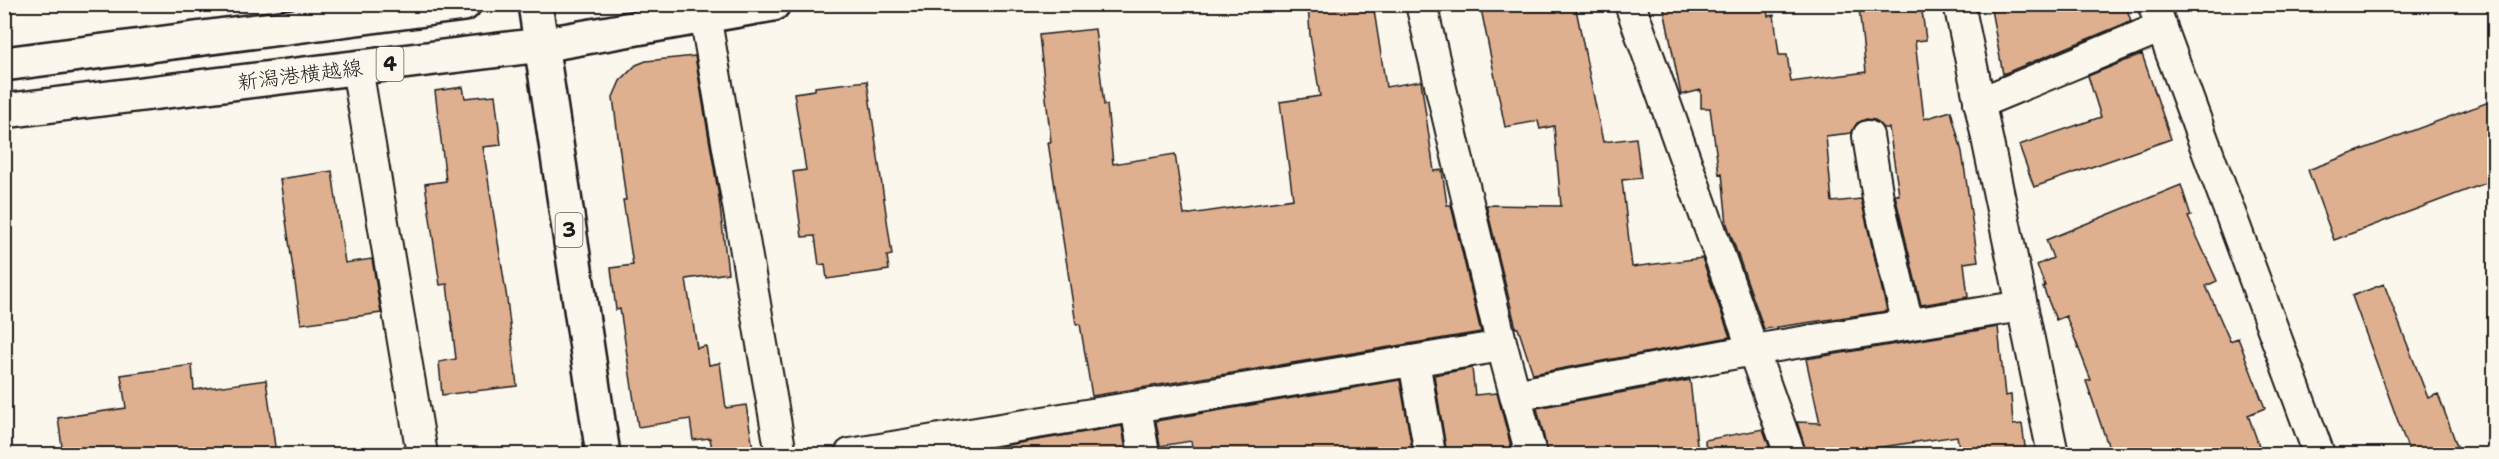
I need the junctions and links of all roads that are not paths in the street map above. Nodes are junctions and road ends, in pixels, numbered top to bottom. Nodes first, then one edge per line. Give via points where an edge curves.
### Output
1 (464, 4) edge
2 (535, 4) edge
3 (773, 4) edge
4 (1421, 4) edge
5 (1630, 4) edge
6 (1959, 4) edge
7 (705, 15) junction
8 (2157, 16) edge
9 (541, 45) junction
10 (4, 64) edge
11 (357, 68) junction
12 (1980, 103) junction
13 (4, 111) edge
14 (1868, 136) dead end
15 (2022, 306) junction
16 (1908, 325) junction
17 (1502, 346) junction
18 (1753, 350) junction
19 (1414, 361) junction
20 (1515, 395) junction
21 (1136, 406) junction
22 (422, 454) edge
23 (603, 454) edge
24 (781, 454) edge
25 (850, 454) edge
26 (1144, 454) edge
27 (1430, 454) edge
28 (1530, 454) edge
29 (1790, 454) edge
30 (2053, 454) edge
31 (2318, 454) edge

1 - 10 main road, 4
2 - 9 main road, 3
3 - 7 main road, 新潟港横越線 / 4
4 - 17 street
5 - 18 street
6 - 12 street
7 - 9 main road, 新潟港横越線 / 4
7 - 24 street
8 - 12 street
8 - 31 street
9 - 11 main road, 新潟港横越線 / 4
9 - 23 main road, 3
11 - 13 main road, 新潟港横越線 / 4
11 - 22 street
12 - 15 street
14 - 16 street via 1878,198
15 - 16 street
15 - 30 street
16 - 18 street
17 - 19 street
17 - 20 street
18 - 20 street
18 - 29 street
19 - 21 street
19 - 27 street
20 - 28 street
21 - 25 street
21 - 26 street

